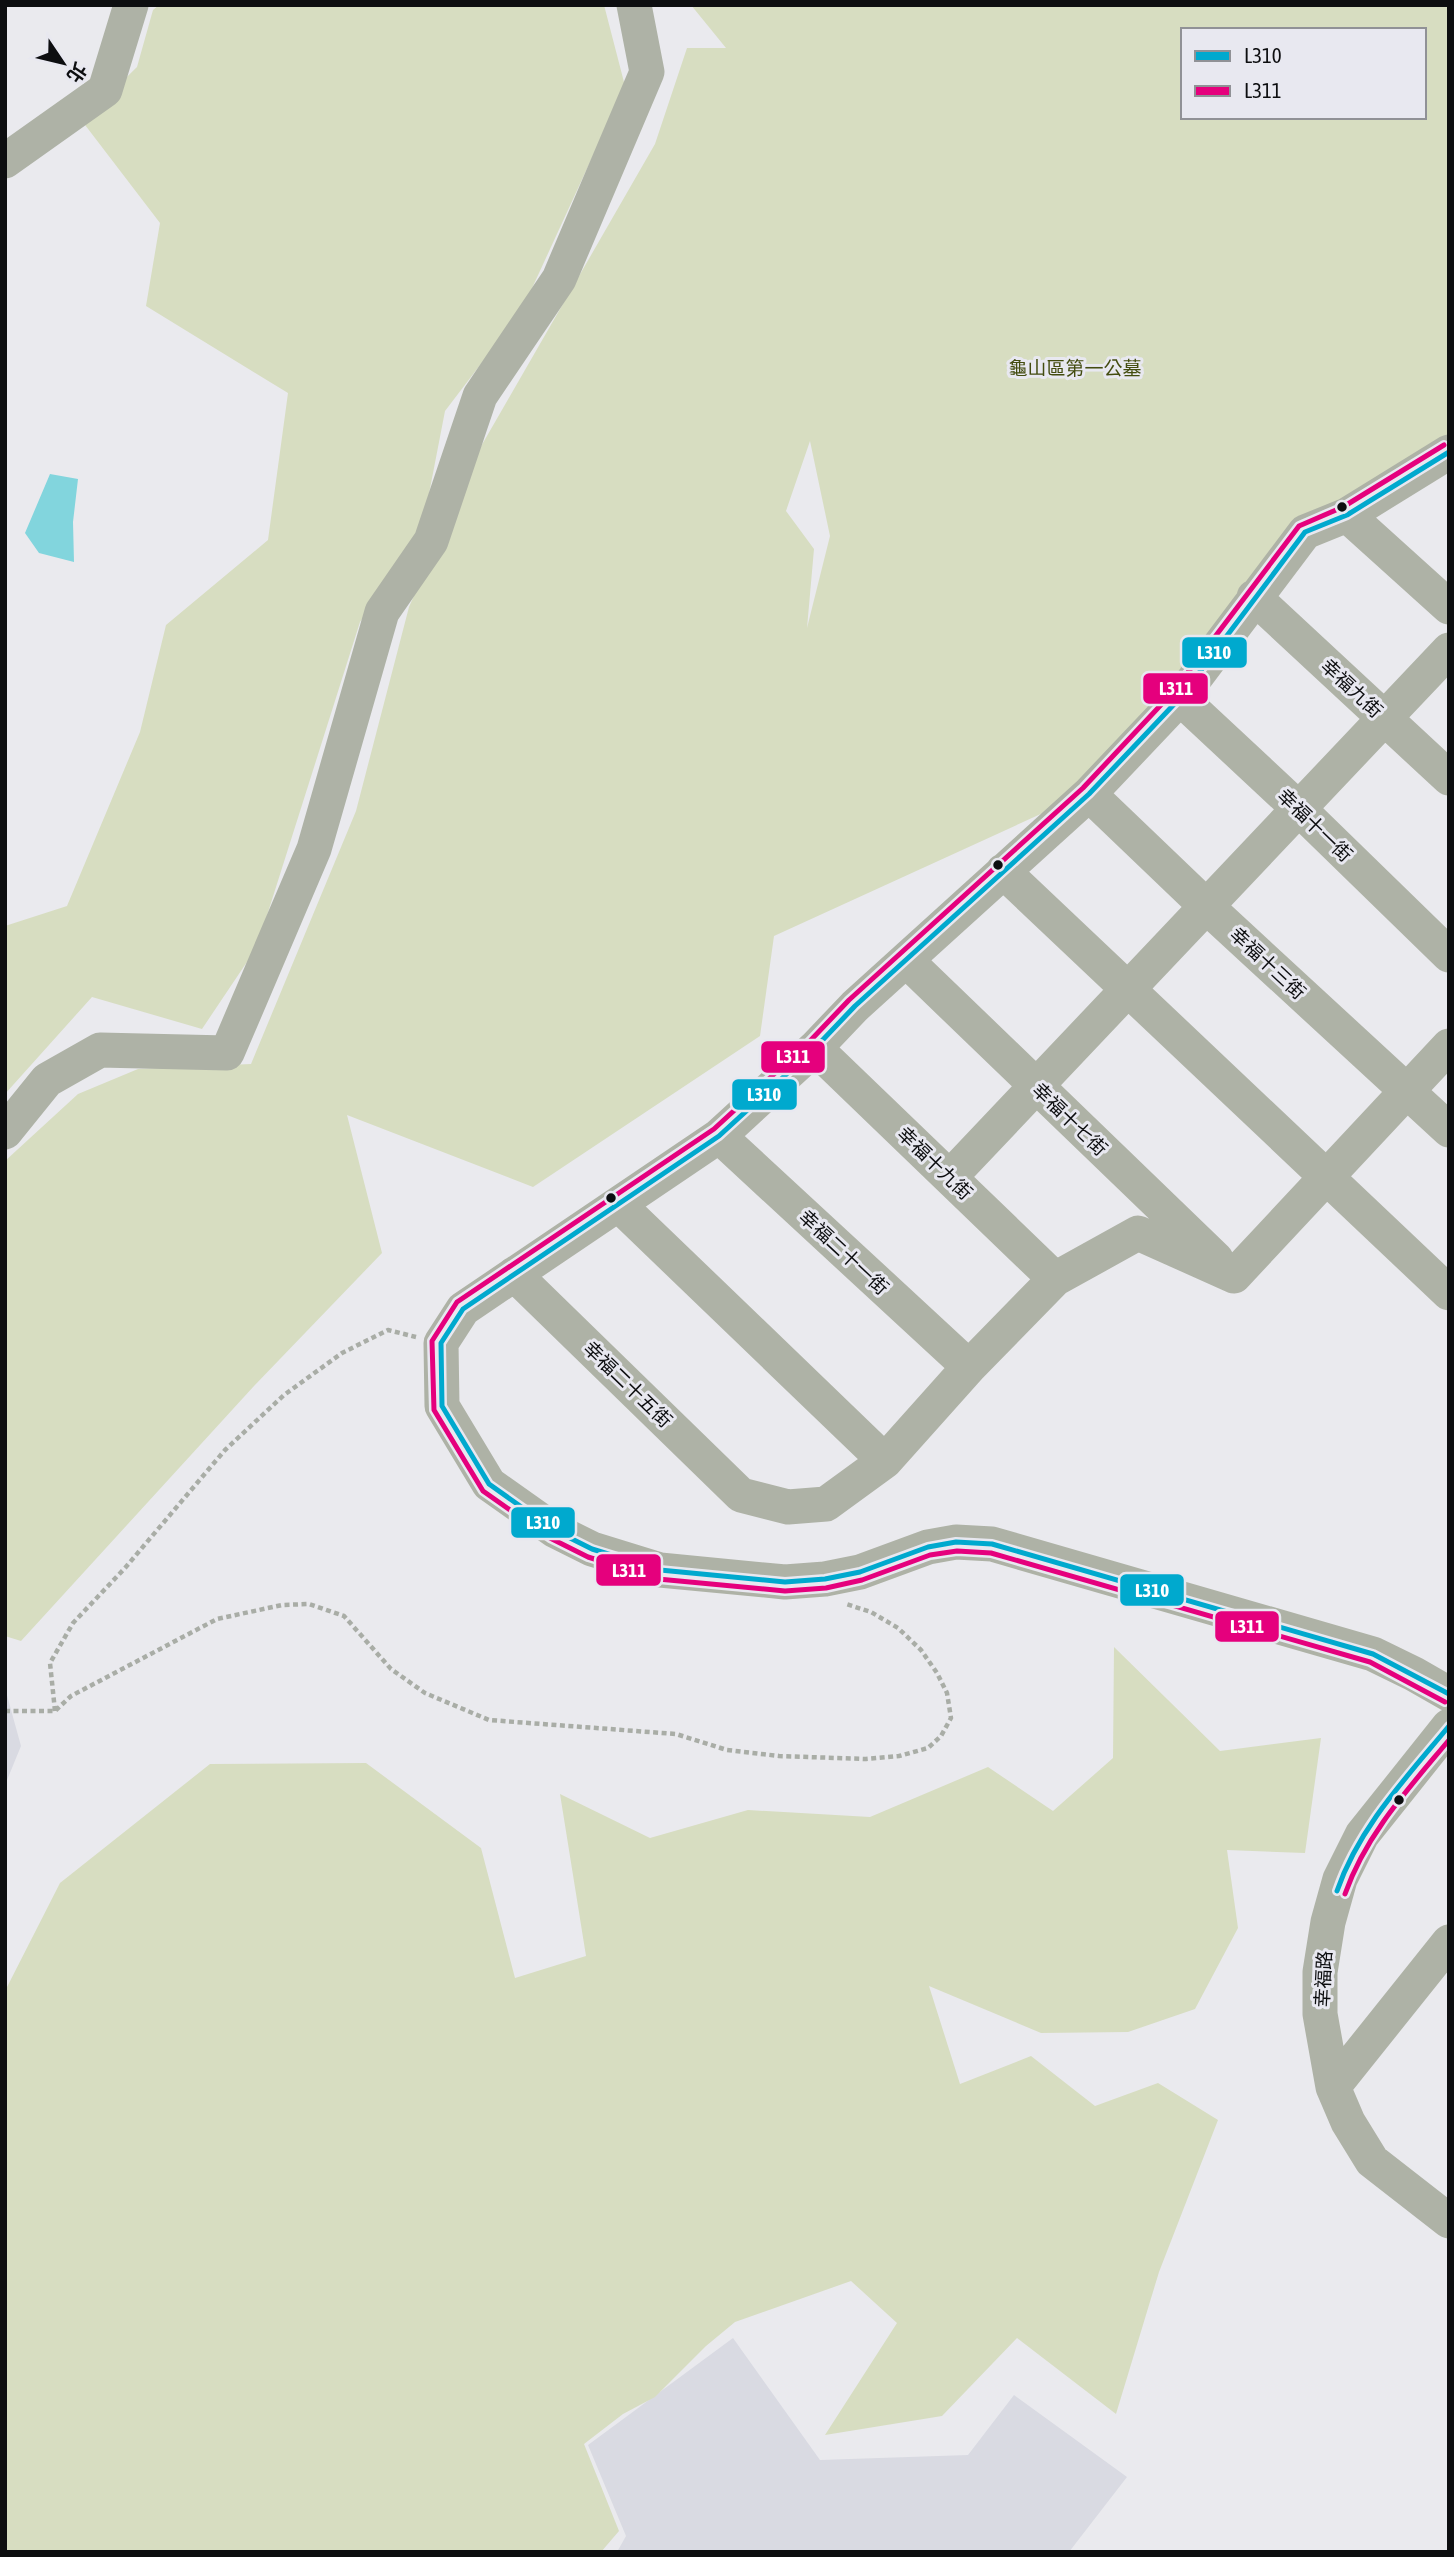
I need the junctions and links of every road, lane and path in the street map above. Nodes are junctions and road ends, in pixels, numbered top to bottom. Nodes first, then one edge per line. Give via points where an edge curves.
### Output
1 (131, 5) edge
2 (634, 5) edge
3 (5, 161) edge
4 (1449, 452) edge
5 (1347, 515) junction
6 (1254, 597) junction
7 (1449, 607) edge
8 (1449, 650) edge
9 (1180, 698) junction
10 (1384, 718) junction
11 (1449, 778) edge
12 (1089, 794) junction
13 (1298, 808) junction
14 (1003, 871) junction
15 (1206, 906) junction
16 (1449, 955) edge
17 (907, 961) junction
18 (1128, 988) junction
19 (1449, 1046) edge
20 (815, 1048) junction
21 (1036, 1086) junction
22 (1407, 1091) junction
23 (1449, 1130) edge
24 (5, 1132) edge
25 (719, 1136) junction
26 (950, 1177) junction
27 (1326, 1177) junction
28 (619, 1205) junction
29 (514, 1274) junction
30 (1234, 1276) junction
31 (1055, 1279) junction
32 (1449, 1293) edge
33 (441, 1343) junction
34 (969, 1367) junction
35 (885, 1461) junction
36 (842, 1603) dead end
37 (1449, 1694) edge
38 (5, 1711) edge
39 (55, 1711) junction
40 (1449, 1726) edge
41 (1449, 1942) edge
42 (1333, 2087) junction
43 (1442, 2203) edge

1 - 3 street via 105,90
2 - 24 street via 647,72 559,279 480,396 431,541 382,611 314,849 227,1053 100,1050 47,1080
4 - 5 street
5 - 6 street via 1305,532
5 - 7 street
6 - 9 street
6 - 10 street, 幸福九街
8 - 10 street
9 - 12 street
9 - 13 street, 幸福十一街
10 - 11 street, 幸福九街
10 - 13 street
12 - 14 street
12 - 15 street, 幸福十三街
13 - 15 street
13 - 16 street, 幸福十一街
14 - 17 street
14 - 18 street
15 - 18 street
15 - 22 street, 幸福十三街
17 - 20 street
17 - 21 street, 幸福十七街
18 - 21 street
18 - 27 street
19 - 22 street
20 - 25 street
20 - 26 street, 幸福十九街
21 - 26 street
21 - 30 street, 幸福十七街
22 - 23 street, 幸福十三街
22 - 27 street
25 - 28 street
25 - 34 street, 幸福二十一街
26 - 31 street, 幸福十九街
27 - 30 street
27 - 32 street
28 - 29 street
28 - 35 street
29 - 33 street via 463,1309
29 - 35 street, 幸福二十五街 via 741,1494 788,1507 826,1504
30 - 31 street via 1138,1234
31 - 34 street
33 - 37 street via 442,1406 489,1483 554,1530 592,1549 660,1570 785,1582 860,1572 956,1542 992,1544 1373,1654
33 - 39 path via 388,1330 342,1353 254,1422 73,1623 50,1663
34 - 35 street
36 - 39 path via 871,1612 898,1628 937,1673 947,1693 951,1718 942,1736 928,1748 866,1759 779,1756 727,1750 676,1734 489,1720 425,1693 391,1670 344,1616 309,1604 217,1619 71,1696
38 - 39 path
40 - 42 street, 幸福路 via 1362,1835 1340,1879 1320,1972 1320,2014
41 - 42 street
42 - 43 street, 幸福路 via 1372,2161

